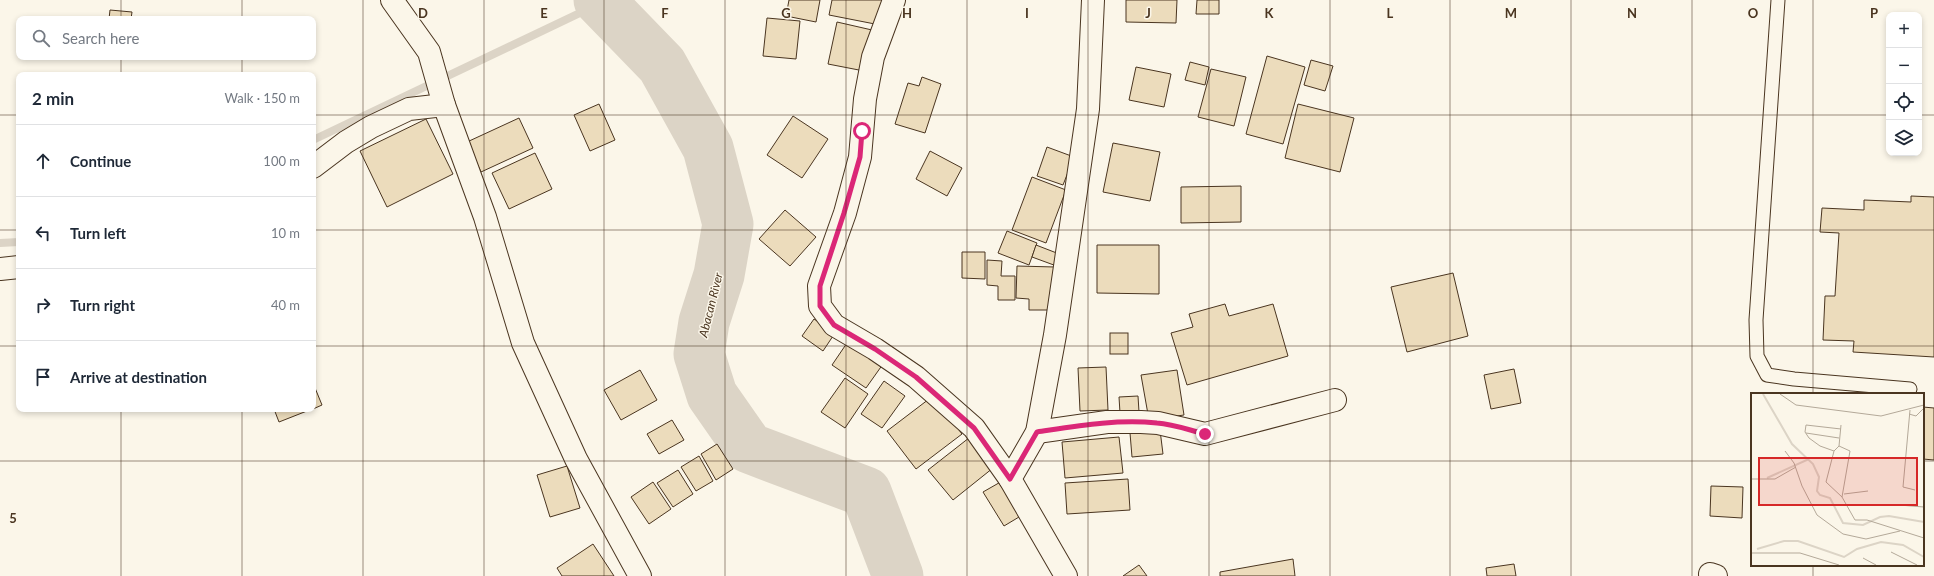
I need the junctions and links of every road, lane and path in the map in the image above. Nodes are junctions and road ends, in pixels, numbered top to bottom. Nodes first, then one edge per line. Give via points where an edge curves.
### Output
1 (392, 0) edge
2 (894, 0) edge
3 (1093, 0) edge
4 (1778, 0) edge
5 (442, 97) junction
6 (316, 165) edge
7 (16, 267) edge
8 (0, 269) edge
9 (1910, 389) dead end
10 (1335, 400) dead end
11 (1037, 432) junction
12 (1010, 479) junction
13 (640, 576) edge
14 (1066, 576) edge

1 - 5 street via 429,52
2 - 12 street via 873,57 865,99 860,157 820,286 820,306 834,325 916,377 974,428
3 - 11 street via 1088,109 1065,278
4 - 9 lane via 1756,320 1756,356 1768,374 1794,379
5 - 6 street via 378,124 346,142
5 - 13 street via 485,217 523,343 576,458
7 - 8 street
10 - 11 street via 1205,434 1158,423 1141,422 1107,422
11 - 12 street
12 - 14 street

